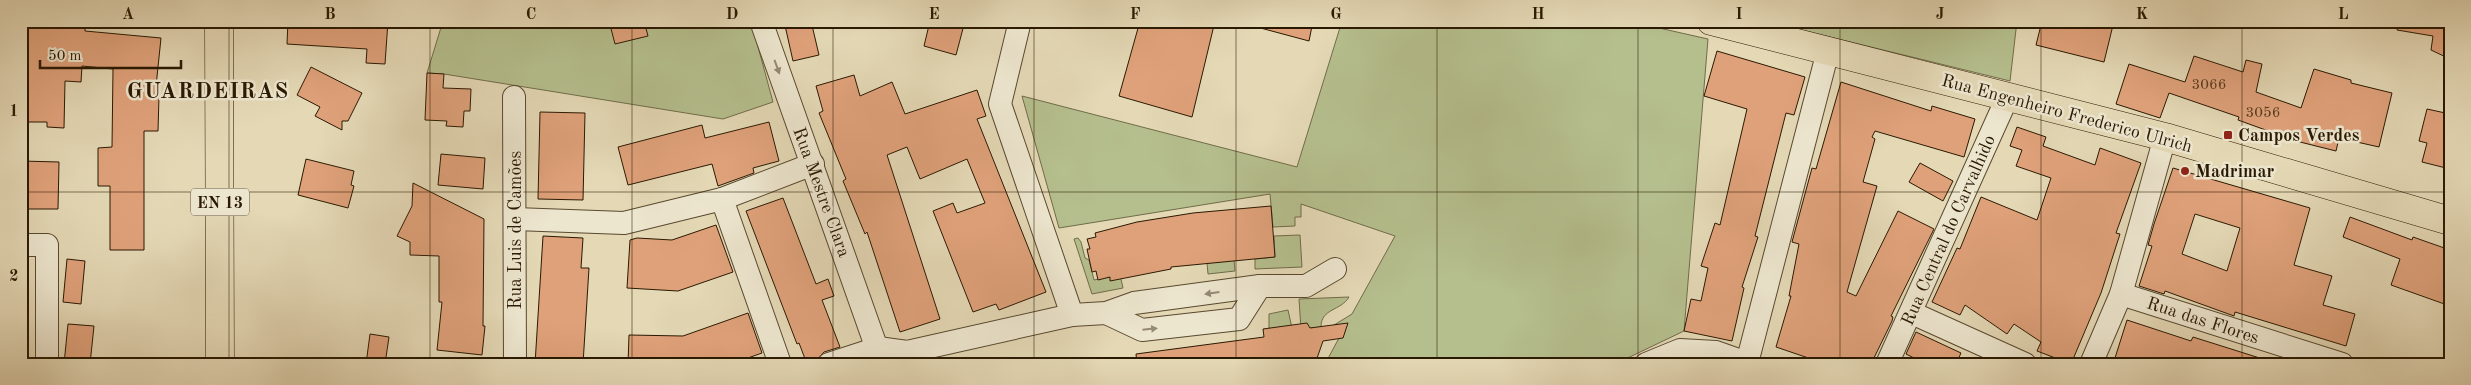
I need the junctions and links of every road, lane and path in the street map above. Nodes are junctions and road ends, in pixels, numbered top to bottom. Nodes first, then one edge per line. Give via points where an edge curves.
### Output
1 (219, 21) edge
2 (761, 21) edge
3 (1020, 21) edge
4 (1711, 21) edge
5 (1756, 27) edge
6 (1828, 51) junction
7 (2008, 96) junction
8 (514, 97) dead end
9 (2165, 138) junction
10 (813, 164) junction
11 (722, 199) junction
12 (514, 219) junction
13 (2450, 221) edge
14 (21, 245) edge
15 (1335, 269) dead end
16 (1260, 286) junction
17 (2122, 294) junction
18 (1106, 313) junction
19 (1912, 313) junction
20 (1072, 316) junction
21 (880, 356) edge
22 (1749, 363) edge
23 (47, 364) edge
24 (220, 364) edge
25 (515, 364) edge
26 (780, 364) edge
27 (829, 364) edge
28 (1646, 364) edge
29 (1887, 364) edge
30 (2025, 364) edge
31 (2091, 364) edge
32 (2342, 364) edge

1 - 24 main road, EN 13
2 -> 10 street, Rua Mestre Clara
3 - 20 street via 1000,104
4 - 5 main road, Rua Engenheiro Frederico Ulrich
5 - 6 main road, Rua Engenheiro Frederico Ulrich
6 - 7 main road, Rua Engenheiro Frederico Ulrich
6 - 22 street
7 - 9 main road, Rua Engenheiro Frederico Ulrich
7 - 19 street, Rua Central do Carvalhido
8 - 12 street, Rua Luis de Camões
9 - 13 main road, Rua Engenheiro Frederico Ulrich
9 - 17 street
10 - 11 street
10 - 21 street, Rua Mestre Clara
11 - 12 street via 624,223
11 - 26 street
12 - 25 street, Rua Luis de Camões
14 - 23 street via 47,245
15 - 16 street via 1306,286
16 -> 18 street via 1134,303
18 -> 16 street via 1142,330 1239,319
17 - 31 street
17 - 32 street, Rua das Flores
18 - 20 street
19 - 29 street, Rua Central do Carvalhido
19 - 30 street
20 - 21 street
21 - 27 street
22 - 28 street via 1716,352 1680,350

